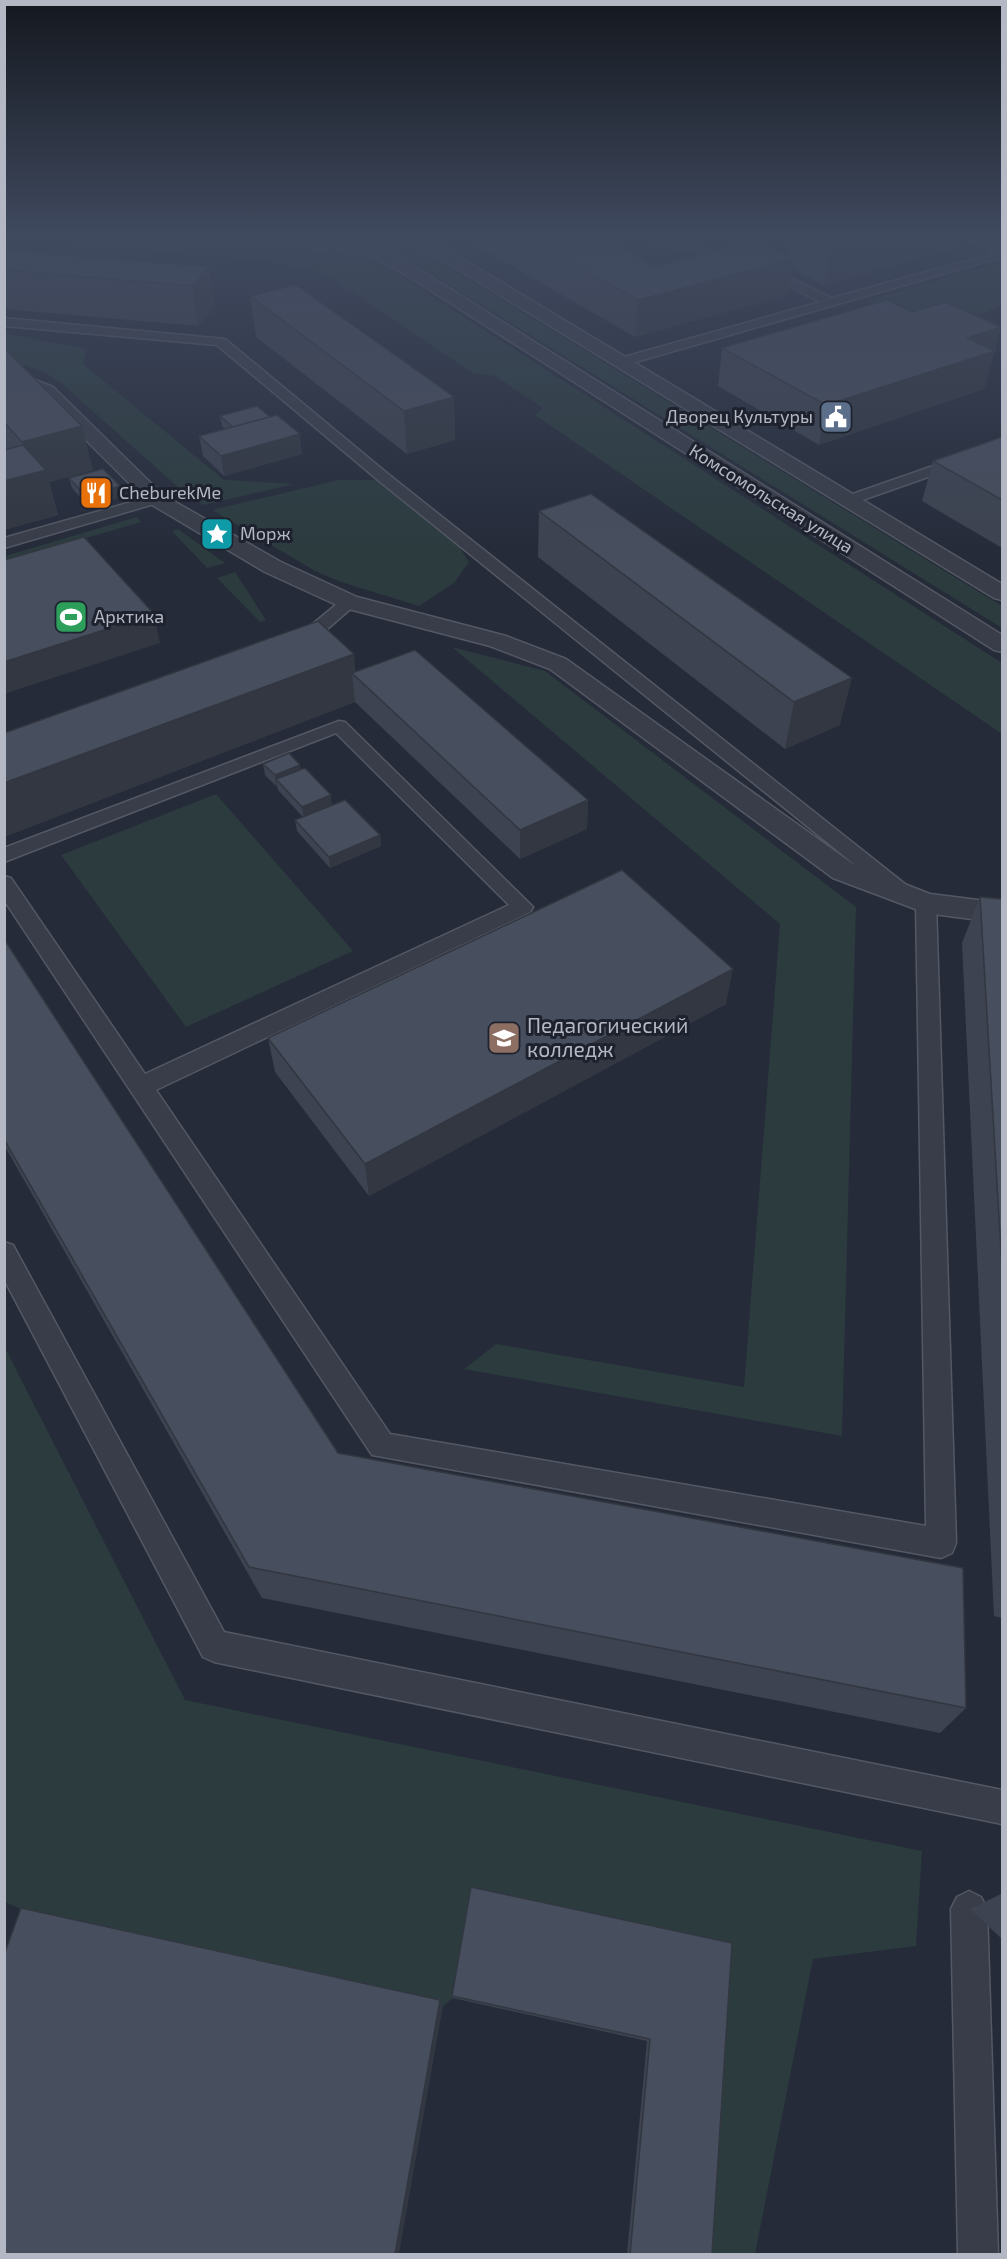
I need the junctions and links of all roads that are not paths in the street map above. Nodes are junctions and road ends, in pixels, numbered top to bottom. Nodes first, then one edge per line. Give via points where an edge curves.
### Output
1 (204, 340) edge
2 (520, 340) edge
3 (586, 340) edge
4 (699, 340) edge
5 (622, 362) junction
6 (4, 373) edge
7 (1002, 446) edge
8 (156, 500) junction
9 (849, 501) junction
10 (4, 543) edge
11 (1002, 593) edge
12 (349, 602) junction
13 (1002, 645) edge
14 (287, 655) edge
15 (4, 856) edge
16 (4, 883) edge
17 (915, 899) junction
18 (1002, 913) edge
19 (142, 1086) junction
20 (4, 1253) edge
21 (1002, 1807) edge
22 (969, 1909) dead end
23 (978, 2254) edge

1 - 17 lane via 221,342 383,477
2 - 13 street, Комсомольская улица
3 - 5 street, Комсомольская улица
4 - 5 lane
5 - 9 street, Комсомольская улица
6 - 8 street via 47,391
7 - 9 lane
8 - 10 lane
8 - 12 street via 273,567
9 - 11 street, Комсомольская улица
12 - 14 lane
12 - 17 street via 498,641 558,664 843,871
15 - 19 lane via 339,726 523,907
16 - 19 lane
17 - 18 street
17 - 19 lane via 940,1543 382,1446
20 - 21 lane via 214,1646
22 - 23 lane

